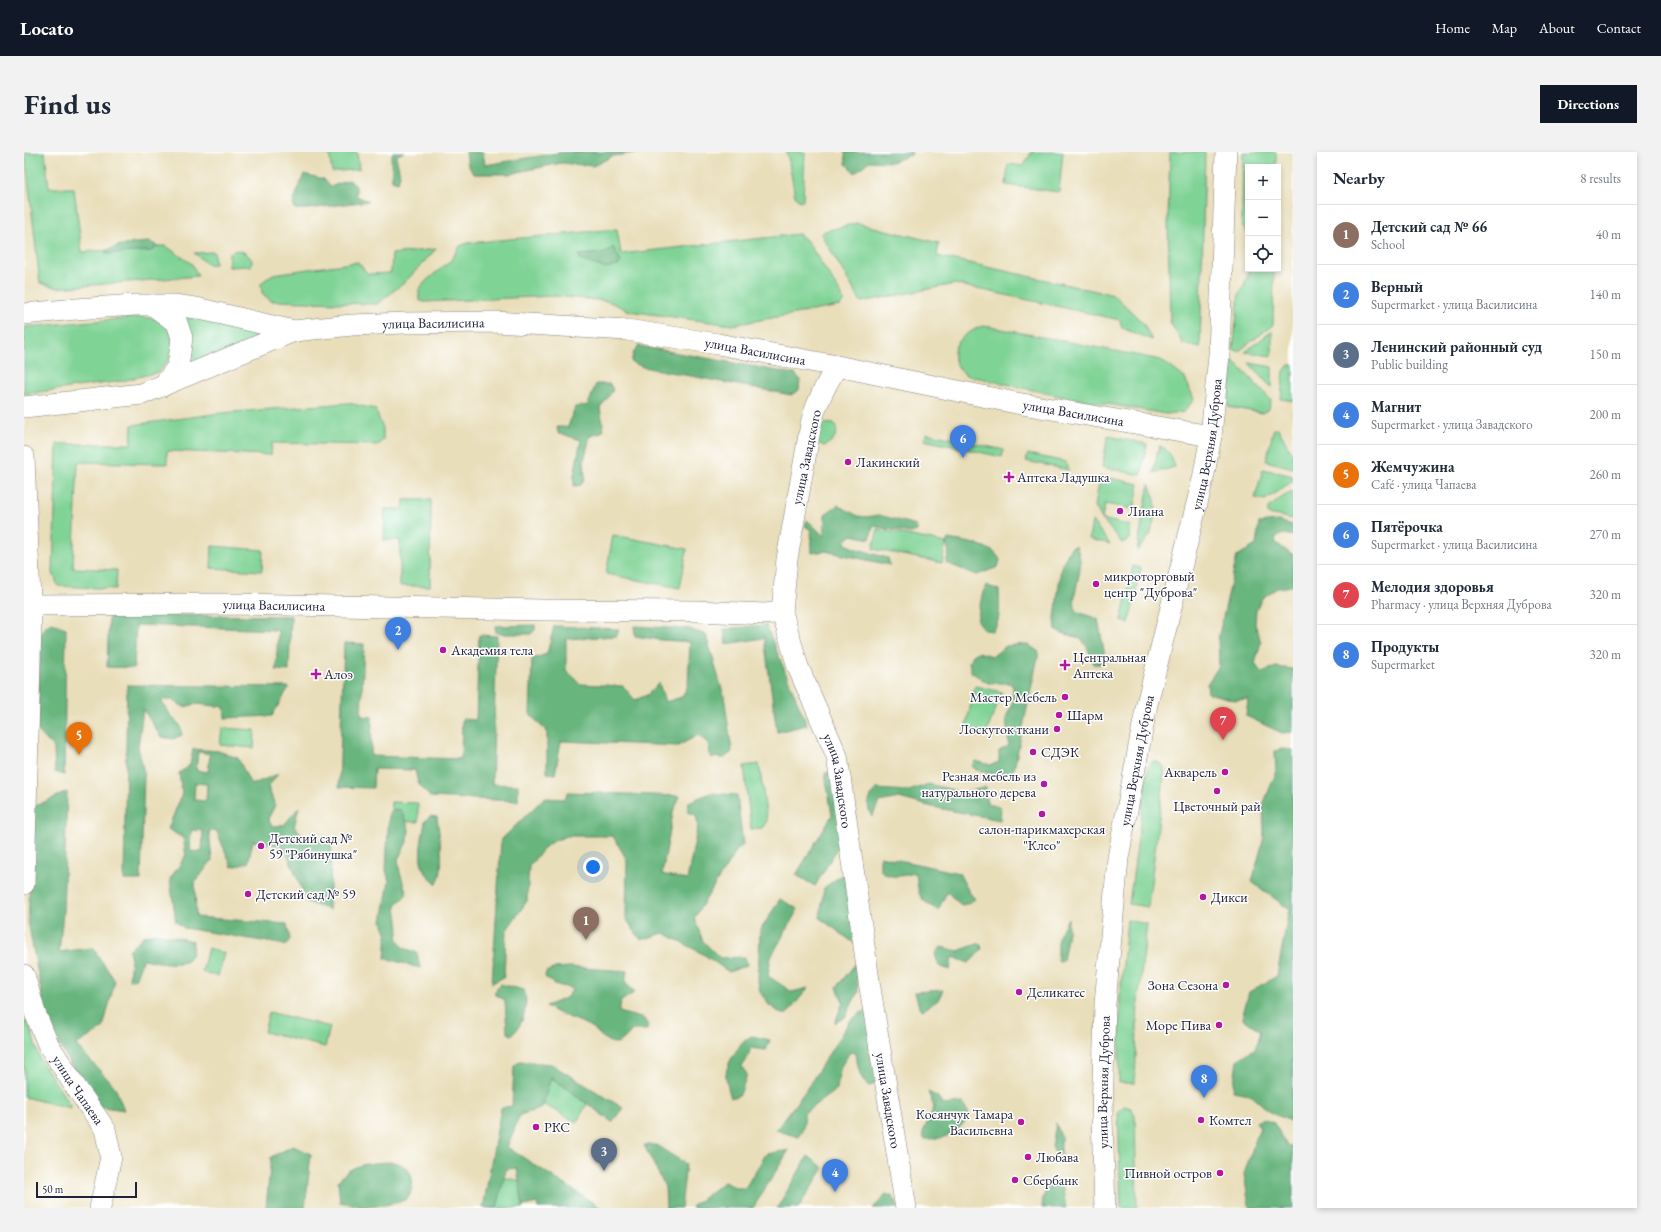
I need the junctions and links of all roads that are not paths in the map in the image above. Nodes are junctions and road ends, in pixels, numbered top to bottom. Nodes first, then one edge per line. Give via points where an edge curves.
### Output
1 (1226, 152) edge
2 (153, 305) junction
3 (24, 314) edge
4 (294, 331) junction
5 (837, 366) junction
6 (162, 387) junction
7 (24, 407) edge
8 (1211, 436) junction
9 (24, 457) edge
10 (30, 605) junction
11 (782, 612) junction
12 (24, 884) edge
13 (24, 975) edge
14 (100, 1208) edge
15 (906, 1208) edge
16 (1106, 1208) edge

1 - 8 street, улица Верхняя Дуброва via 1219,355
2 - 3 street, улица Василисина
2 - 4 street, улица Василисина via 196,308
2 - 6 street via 177,323 182,338 178,366
4 - 5 street, улица Василисина via 352,325 496,322 627,330
4 - 6 street, улица Василисина
5 - 8 street, улица Василисина via 1011,402
5 - 11 street, улица Завадского via 815,407 811,424 787,559
6 - 7 street, улица Василисина via 142,394
8 - 16 street, улица Верхняя Дуброва via 1203,479 1147,704 1118,858 1105,1012 1102,1118
9 - 10 street
10 - 11 street, улица Василисина via 235,604 765,614
10 - 12 street
11 - 15 street, улица Завадского via 798,667 837,756 870,988
13 - 14 street, улица Чапаева via 35,1013 48,1044 105,1129 111,1157

